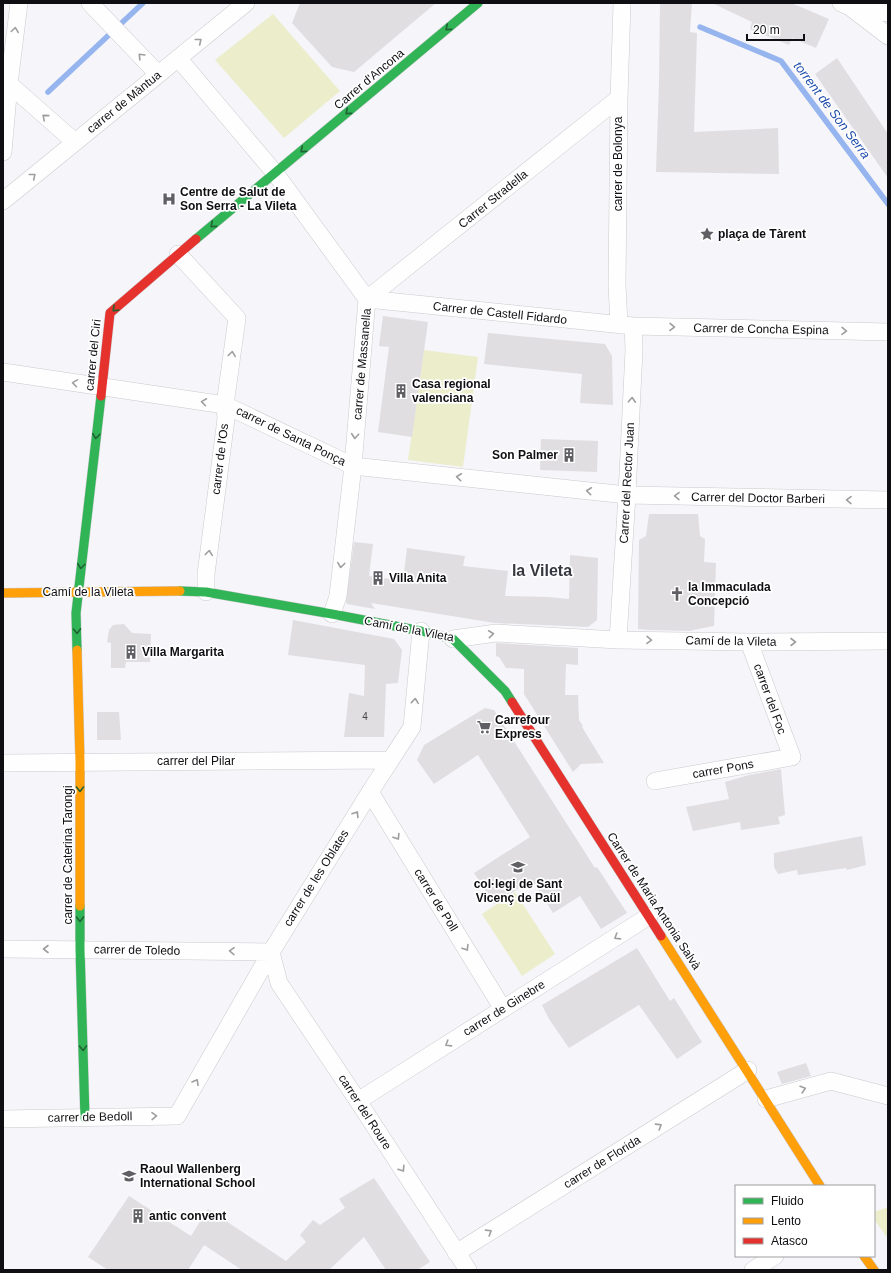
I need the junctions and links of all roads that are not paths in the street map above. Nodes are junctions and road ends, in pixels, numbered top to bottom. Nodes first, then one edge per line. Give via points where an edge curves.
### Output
1 (19, 3) edge
2 (90, 3) edge
3 (246, 3) edge
4 (478, 3) edge
5 (622, 3) edge
6 (846, 5) edge
7 (888, 13) edge
8 (888, 36) edge
9 (8, 50) edge
10 (178, 58) junction
11 (158, 74) junction
12 (8, 84) junction
13 (619, 98) junction
14 (75, 142) junction
15 (3, 152) edge
16 (275, 173) junction
17 (3, 201) edge
18 (178, 254) junction
19 (367, 299) junction
20 (626, 325) junction
21 (888, 332) edge
22 (3, 372) edge
23 (102, 387) junction
24 (225, 405) junction
25 (353, 466) junction
26 (627, 495) junction
27 (888, 500) edge
28 (78, 592) junction
29 (206, 592) junction
30 (3, 593) edge
31 (332, 614) junction
32 (421, 631) junction
33 (453, 639) junction
34 (618, 640) junction
35 (888, 641) edge
36 (749, 642) junction
37 (792, 757) joint
38 (390, 760) junction
39 (80, 762) junction
40 (3, 763) edge
41 (655, 781) dead end
42 (370, 792) junction
43 (649, 916) junction
44 (3, 949) edge
45 (80, 949) junction
46 (271, 952) junction
47 (503, 1009) junction
48 (748, 1070) junction
49 (888, 1096) edge
50 (766, 1099) junction
51 (358, 1101) junction
52 (177, 1116) joint
53 (85, 1118) junction
54 (3, 1119) edge
55 (819, 1185) edge
56 (456, 1253) junction
57 (773, 1257) edge
58 (865, 1257) edge
59 (468, 1270) edge
60 (753, 1270) edge
61 (874, 1270) edge

9 -> 1 street
11 -> 2 street
10 -> 3 street, carrer de Màntua
4 -> 16 street, Carrer d'Ancona
5 - 13 street, carrer de Bolonya
6 - 7 street
6 - 8 street
9 - 12 street
10 - 11 street, carrer de Màntua
10 - 16 street, carrer de Massanella
11 - 14 street, carrer de Màntua
14 -> 12 street
12 - 15 street
13 - 19 street, Carrer Stradella
13 - 20 street, carrer de Bolonya via 617,285
17 -> 14 street, carrer de Màntua
16 -> 18 street, carrer del Ciri
16 - 19 street, carrer de Massanella
18 -> 23 street, carrer del Ciri via 110,313
24 -> 18 street, carrer de l'Os via 238,318
19 - 20 street, Carrer de Castell Fidardo
19 -> 25 street, carrer de Massanella
20 -> 21 street, Carrer de Concha Espina
26 -> 20 street, Carrer del Rector Juan via 634,350
23 -> 22 street, carrer de Santa Ponça
24 -> 23 street, carrer de Santa Ponça
23 -> 28 street, carrer del Ciri
24 - 25 street, carrer de Santa Ponça
29 -> 24 street, carrer de l'Os via 206,574 226,419
26 -> 25 street, carrer de Santa Ponça
25 -> 31 street, carrer de Massanella via 338,596
27 -> 26 street, Carrer del Doctor Barberi
26 - 34 street, Carrer del Rector Juan
28 - 29 street, Camí de la Vileta
28 - 30 street, Camí de la Vileta
28 -> 39 street, carrer de Caterina Tarongi via 76,613
29 - 31 street, Camí de la Vileta
31 - 32 street, Camí de la Vileta
32 - 33 street, Camí de la Vileta
38 -> 32 street, carrer de les Oblates via 412,727
33 -> 34 street, Camí de la Vileta via 496,633
33 - 43 street, Carrer de Maria Antonia Salvà via 505,691
34 -> 36 street, Camí de la Vileta
36 -> 35 street, Camí de la Vileta
36 - 37 street, carrer del Foc
37 - 41 street, carrer Pons
38 - 39 street, carrer del Pilar
38 - 42 street, carrer de les Oblates
39 - 40 street, carrer del Pilar
39 -> 45 street, carrer de Caterina Tarongi
46 -> 42 street, carrer de les Oblates
42 -> 47 street, carrer de Poll
43 -> 47 street, carrer de Ginebre
43 - 48 street, Carrer de Maria Antonia Salvà
45 -> 44 street, carrer de Toledo
46 -> 45 street, carrer de Toledo
45 -> 53 street, carrer de Caterina Tarongi
46 - 51 street, carrer del Roure via 279,983
52 -> 46 street, carrer de les Oblates
47 -> 51 street, carrer de Ginebre
48 - 50 street, Carrer de Maria Antonia Salvà
56 -> 48 street, carrer de Florida
50 -> 49 street via 831,1081
50 - 55 street, Carrer de Maria Antonia Salvà
51 -> 56 street, carrer del Roure
53 -> 52 street, carrer de Bedoll
53 - 54 street, carrer de Bedoll
56 - 59 street, carrer del Roure
57 - 60 street
58 - 61 street

